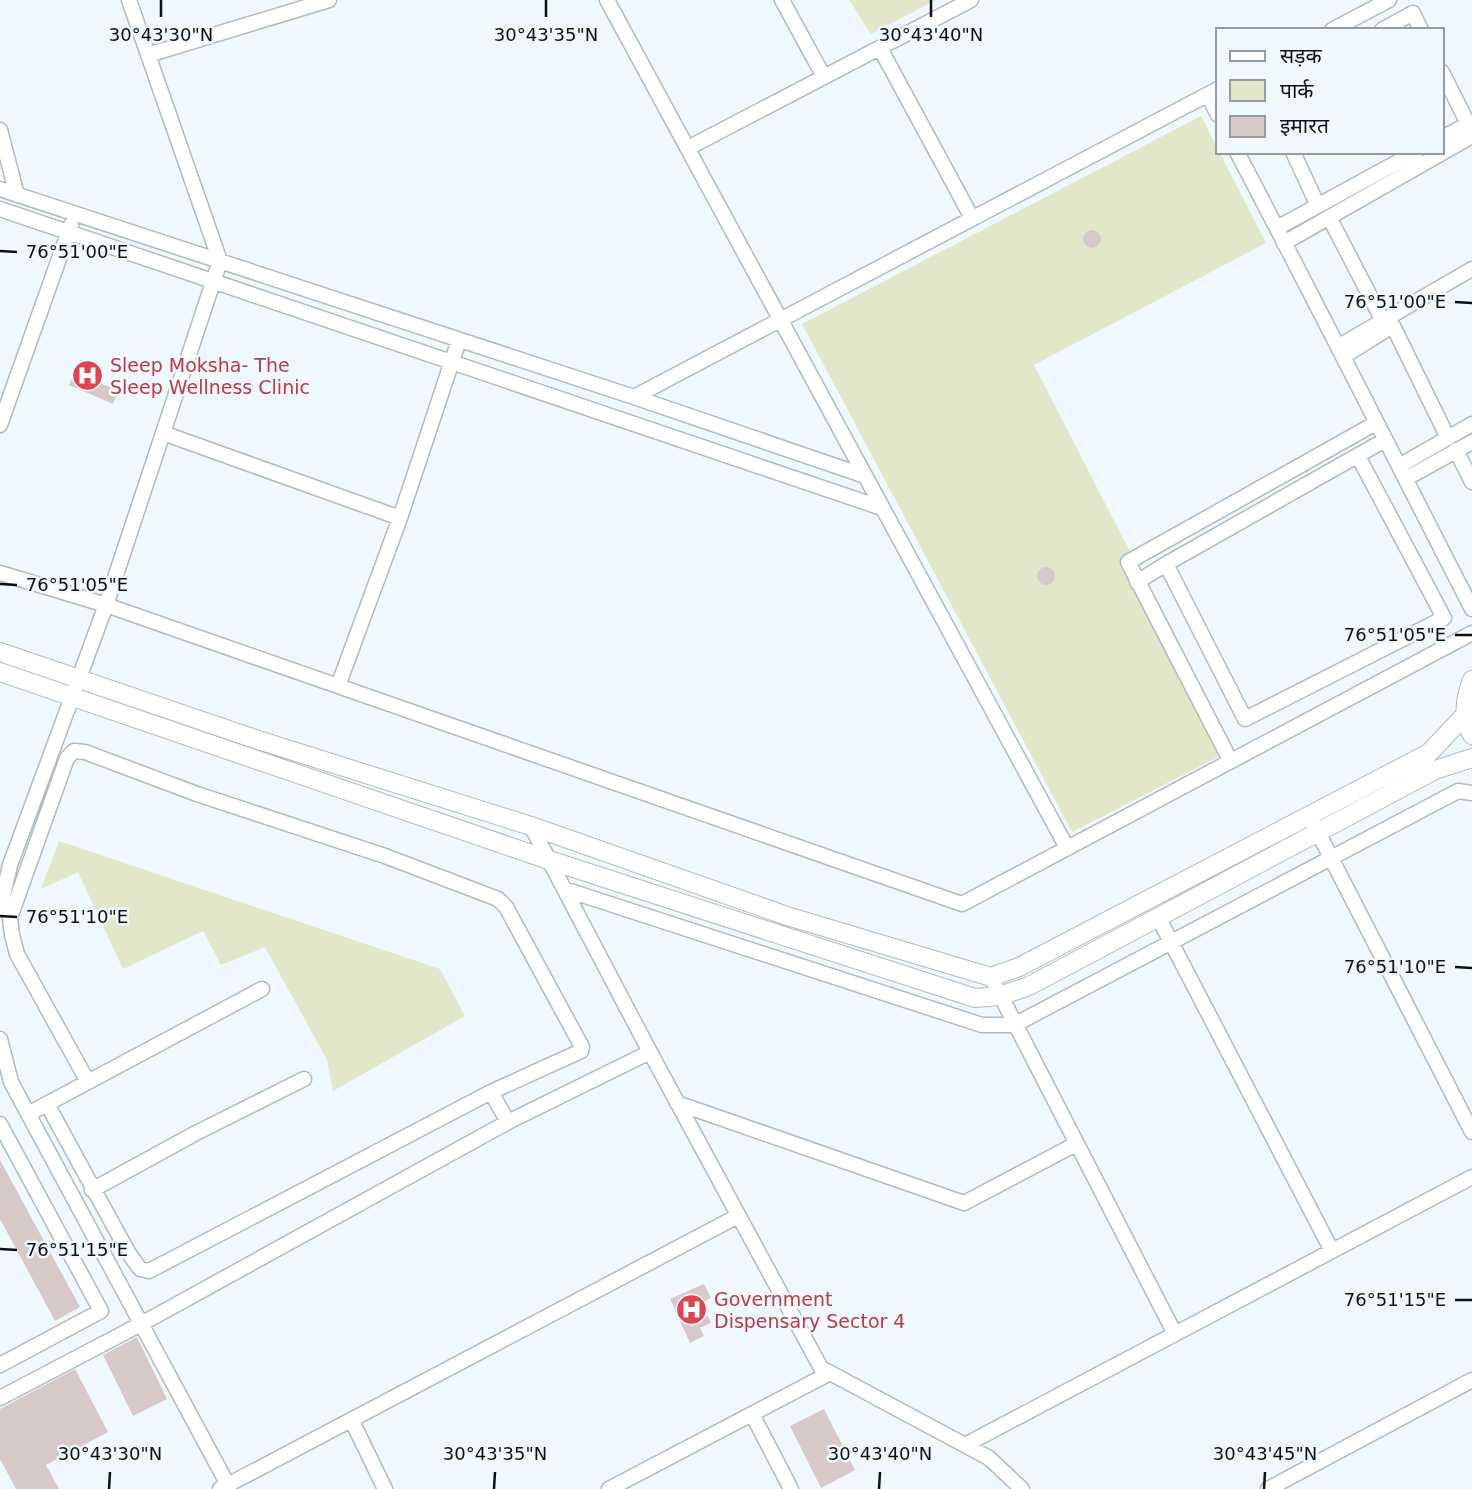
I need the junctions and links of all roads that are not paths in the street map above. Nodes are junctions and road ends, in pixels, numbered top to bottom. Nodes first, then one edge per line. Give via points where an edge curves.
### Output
1 (129, 0) edge
2 (329, 0) edge
3 (607, 0) edge
4 (782, 0) edge
5 (971, 0) edge
6 (1389, 0) edge
7 (1336, 28) edge
8 (1386, 28) edge
9 (1421, 28) edge
10 (880, 47) junction
11 (148, 55) junction
12 (1444, 76) edge
13 (824, 77) junction
14 (1213, 92) edge
15 (0, 131) edge
16 (1472, 135) edge
17 (1444, 137) edge
18 (688, 148) junction
19 (1444, 151) edge
20 (1238, 154) edge
21 (1294, 154) edge
22 (1412, 154) edge
23 (1439, 154) edge
24 (0, 189) edge
25 (17, 195) junction
26 (1318, 206) junction
27 (0, 209) edge
28 (75, 214) junction
29 (1329, 217) junction
30 (972, 218) junction
31 (1277, 228) junction
32 (68, 232) junction
33 (1284, 243) junction
34 (220, 261) junction
35 (1472, 270) edge
36 (214, 280) junction
37 (1472, 280) edge
38 (781, 319) junction
39 (1387, 326) junction
40 (459, 340) junction
41 (1342, 351) junction
42 (452, 361) junction
43 (634, 397) junction
44 (1376, 423) junction
45 (1472, 424) edge
46 (0, 425) edge
47 (163, 433) junction
48 (1385, 440) junction
49 (1472, 442) edge
50 (1448, 444) junction
51 (1358, 456) junction
52 (1403, 472) junction
53 (865, 476) junction
54 (1472, 482) edge
55 (882, 508) junction
56 (401, 518) junction
57 (1166, 564) junction
58 (0, 573) edge
59 (1137, 582) junction
60 (1468, 591) edge
61 (106, 605) junction
62 (1472, 609) edge
63 (1472, 632) edge
64 (0, 652) edge
65 (0, 672) edge
66 (1472, 680) edge
67 (338, 686) junction
68 (75, 689) junction
69 (1465, 715) junction
70 (1472, 736) edge
71 (1472, 758) edge
72 (1230, 760) junction
73 (1472, 793) edge
74 (1309, 815) junction
75 (531, 826) junction
76 (1318, 832) junction
77 (1066, 846) junction
78 (1331, 859) junction
79 (549, 860) junction
80 (564, 889) junction
81 (0, 908) edge
82 (1158, 917) junction
83 (1171, 943) junction
84 (991, 977) junction
85 (262, 989) dead end
86 (1000, 996) junction
87 (1014, 1024) junction
88 (0, 1039) edge
89 (650, 1052) junction
90 (304, 1079) dead end
91 (88, 1082) junction
92 (491, 1092) junction
93 (677, 1103) junction
94 (47, 1104) junction
95 (28, 1114) junction
96 (508, 1122) junction
97 (0, 1124) edge
98 (1472, 1132) edge
99 (1076, 1144) junction
100 (1472, 1177) edge
101 (92, 1190) junction
102 (738, 1216) junction
103 (1332, 1251) junction
104 (141, 1324) junction
105 (1175, 1334) junction
106 (0, 1365) edge
107 (830, 1373) junction
108 (1472, 1380) edge
109 (0, 1398) edge
110 (752, 1414) junction
111 (352, 1421) junction
112 (965, 1445) junction
113 (224, 1487) edge
114 (385, 1489) edge
115 (609, 1489) edge
116 (791, 1489) edge
117 (1022, 1489) edge
118 (1268, 1489) edge

1 - 11 street
2 - 11 street
3 - 18 street
4 - 13 street
5 - 10 street
6 - 7 street
8 - 9 street via 1413,13
10 - 13 street
10 - 30 street
11 - 34 street
12 - 17 street via 1468,124
13 - 18 street
14 - 30 street
15 - 25 street
16 - 19 street
18 - 38 street
20 - 31 street
21 - 26 street
22 - 26 street
23 - 29 street
24 - 25 street
25 - 28 street
26 - 31 street
27 - 32 street
28 - 32 street
28 - 34 street
29 - 33 street
29 - 39 street
30 - 38 street
31 - 33 street
32 - 36 street
32 - 46 street
33 - 41 street
34 - 36 street
34 - 40 street
35 - 39 street
36 - 42 street
36 - 47 street
37 - 39 street
38 - 43 street
38 - 53 street
39 - 41 street
39 - 50 street
40 - 42 street
40 - 43 street
41 - 44 street
42 - 55 street
42 - 56 street
43 - 53 street
44 - 48 street
44 - 59 street via 1128,562
45 - 50 street
47 - 56 street
47 - 61 street
48 - 51 street
48 - 52 street
49 - 50 street
50 - 52 street
50 - 54 street
51 - 57 street
51 - 57 street via 1444,618 1245,719
52 - 60 street
53 - 55 street
55 - 77 street
56 - 67 street
57 - 59 street
58 - 61 street
59 - 72 street
60 - 62 street
61 - 67 street
61 - 68 street
63 - 72 street
64 - 68 street
65 - 68 street
66 - 69 street
67 - 77 street via 962,904
68 - 75 street
68 - 79 street
68 - 81 street via 10,865
69 - 70 street
69 - 74 street via 1429,753
71 - 76 street via 1435,770
72 - 77 street
73 - 78 street via 1458,790
74 - 76 street
74 - 84 street via 1019,967
75 - 79 street
75 - 84 street via 787,916
76 - 78 street
76 - 82 street
78 - 83 street
78 - 98 street
79 - 80 street
79 - 86 street via 975,998
80 - 87 street via 982,1025
80 - 89 street
82 - 83 street
82 - 86 street via 1029,986
83 - 87 street
83 - 103 street
84 - 86 street
85 - 91 street
86 - 87 street
87 - 99 street
88 - 95 street via 11,1082
89 - 93 street
89 - 96 street
90 - 101 street
91 - 92 street via 17,954 10,918 67,758 74,751 498,899 582,1047
91 - 94 street
92 - 96 street
92 - 101 street via 149,1271 140,1269 128,1252
93 - 99 street via 964,1203
93 - 102 street
94 - 95 street
94 - 101 street
95 - 104 street
96 - 104 street
97 - 106 street via 101,1311
99 - 105 street
100 - 103 street
102 - 107 street via 821,1368
102 - 111 street
103 - 105 street
104 - 109 street
104 - 113 street
105 - 112 street
107 - 110 street
107 - 112 street
108 - 118 street
110 - 115 street
110 - 116 street
111 - 113 street
111 - 114 street
112 - 117 street via 989,1458

